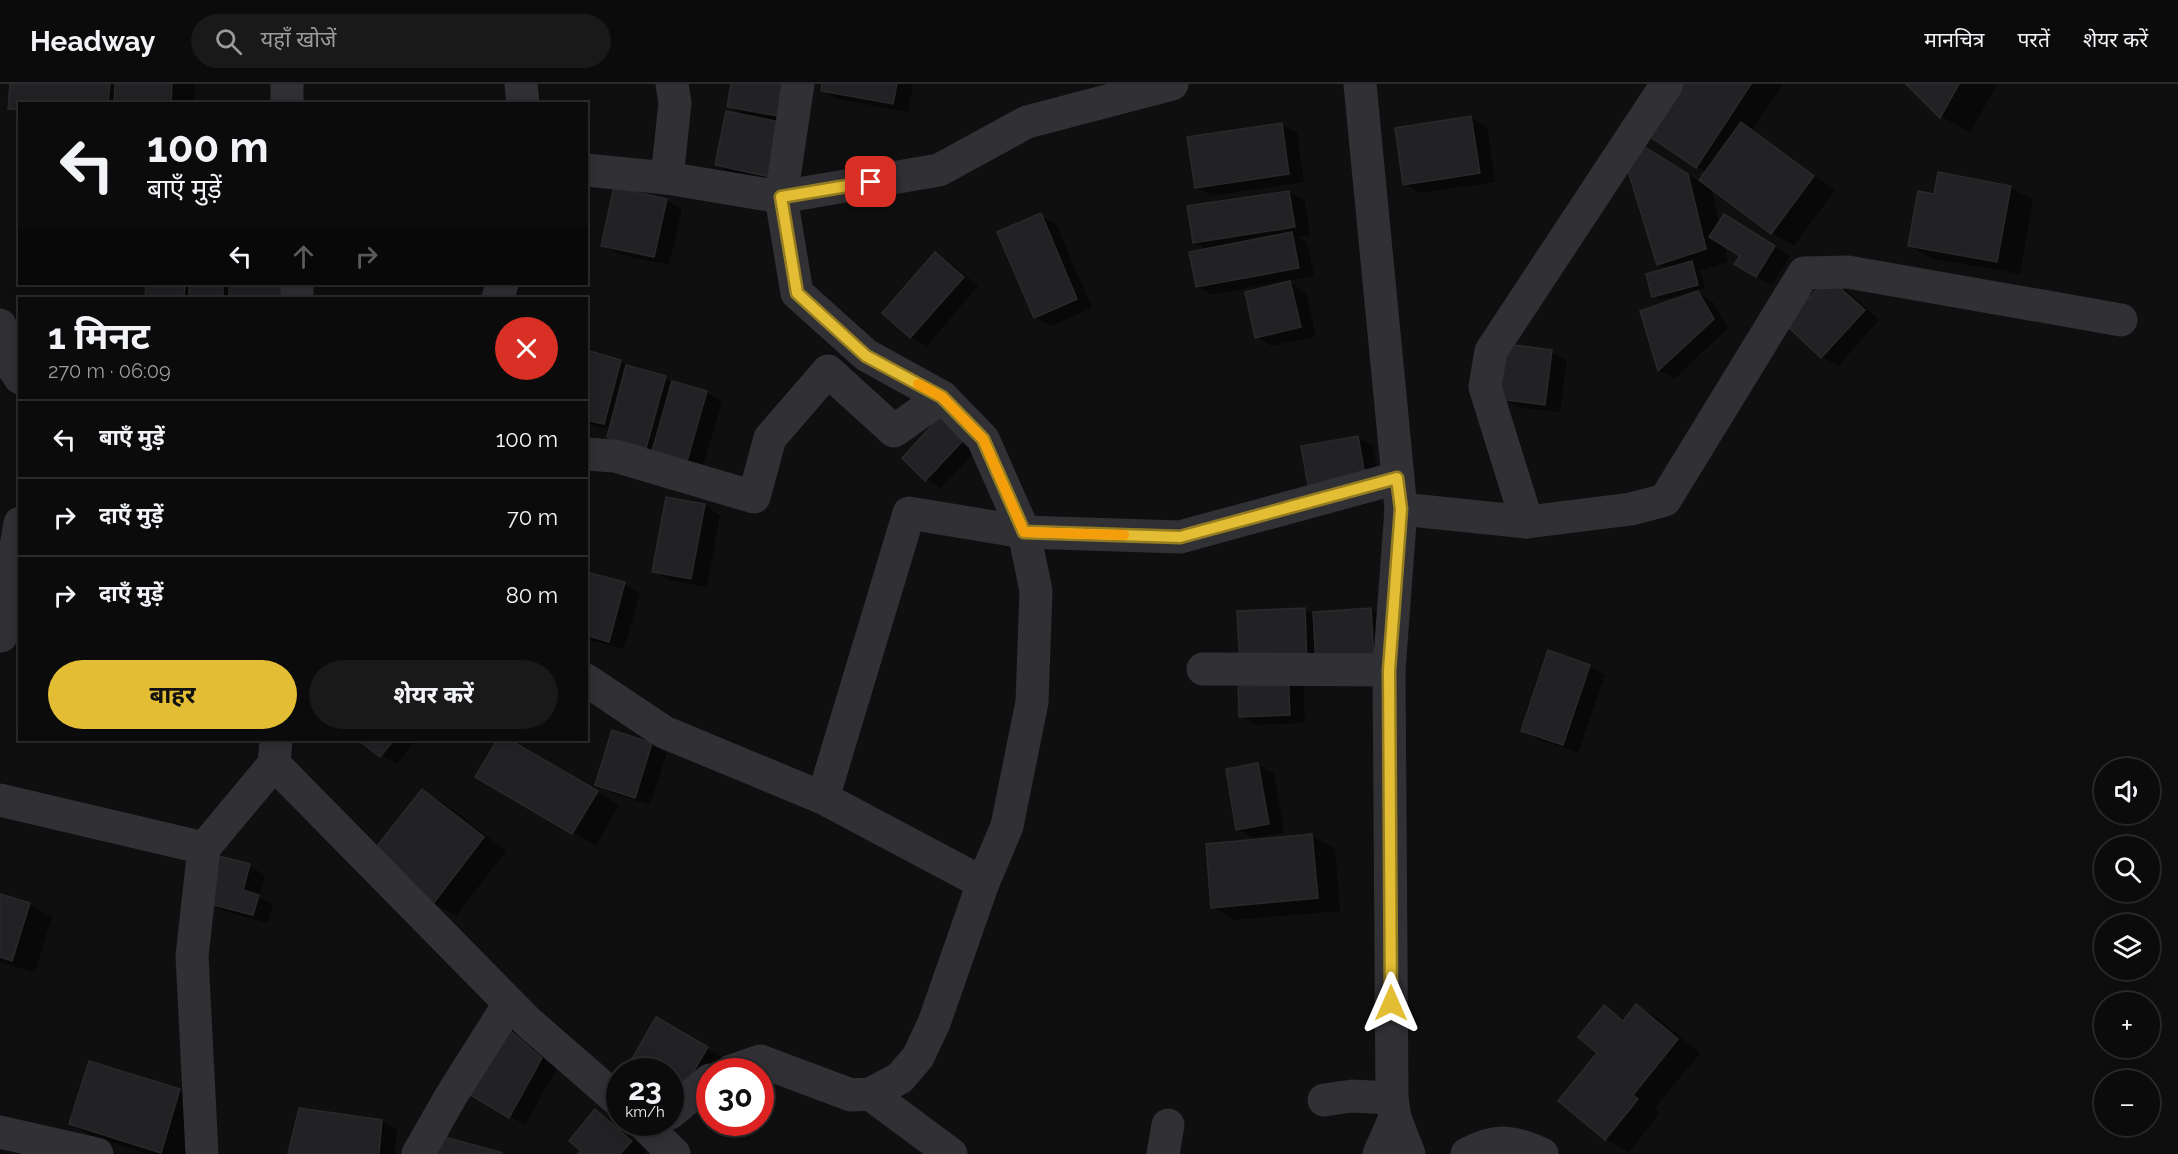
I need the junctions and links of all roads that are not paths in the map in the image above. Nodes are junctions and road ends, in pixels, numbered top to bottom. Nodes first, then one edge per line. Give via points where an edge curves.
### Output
1 (287, 84) edge
2 (522, 84) edge
3 (672, 84) edge
4 (798, 84) edge
5 (1172, 84) edge
6 (1360, 84) edge
7 (1667, 84) edge
8 (287, 102) edge
9 (523, 102) edge
10 (588, 170) edge
11 (667, 178) junction
12 (781, 197) junction
13 (2121, 320) dead end
14 (0, 325) edge
15 (18, 375) edge
16 (942, 397) junction
17 (588, 454) edge
18 (1399, 494) junction
19 (1527, 522) junction
20 (1024, 532) junction
21 (18, 535) edge
22 (1, 636) edge
23 (1203, 669) dead end
24 (1389, 670) junction
25 (588, 681) edge
26 (275, 752) edge
27 (823, 798) junction
28 (0, 800) edge
29 (204, 848) junction
30 (983, 883) junction
31 (509, 1004) junction
32 (774, 1066) edge
33 (606, 1090) edge
34 (696, 1091) edge
35 (870, 1094) junction
36 (684, 1100) edge
37 (1324, 1100) dead end
38 (1393, 1108) junction
39 (0, 1132) edge
40 (664, 1136) edge
41 (97, 1154) edge
42 (202, 1154) edge
43 (418, 1154) edge
44 (674, 1154) edge
45 (951, 1154) edge
46 (1379, 1154) edge
47 (1408, 1154) edge
48 (1467, 1154) edge
49 (1542, 1154) edge

1 - 8 street
2 - 9 street
3 - 11 street via 675,104
4 - 12 street
5 - 12 street via 1027,122 939,170
6 - 18 street
7 - 19 street via 1491,351 1485,387
10 - 11 street
11 - 12 street
12 - 16 street via 797,293 866,356
13 - 19 street via 1848,272 1804,273 1665,500 1631,509
14 - 15 street via 7,358
16 - 17 street via 894,431 828,371 770,438 754,497 615,456
16 - 20 street via 983,439
18 - 19 street
18 - 20 street via 1180,537
18 - 24 street
20 - 27 street via 909,513
20 - 30 street via 1036,591 1032,702 1007,825
21 - 22 street
23 - 24 street
24 - 38 street
25 - 27 street via 664,732
26 - 29 street
26 - 31 street
27 - 30 street
28 - 29 street
29 - 42 street via 192,956
30 - 35 street via 934,1023 918,1057 900,1078
31 - 33 street
31 - 43 street
32 - 35 street via 850,1095
34 - 36 street
35 - 45 street
37 - 38 street via 1352,1096
38 - 46 street
38 - 47 street
39 - 41 street
40 - 44 street
48 - 49 street via 1487,1144 1511,1143

